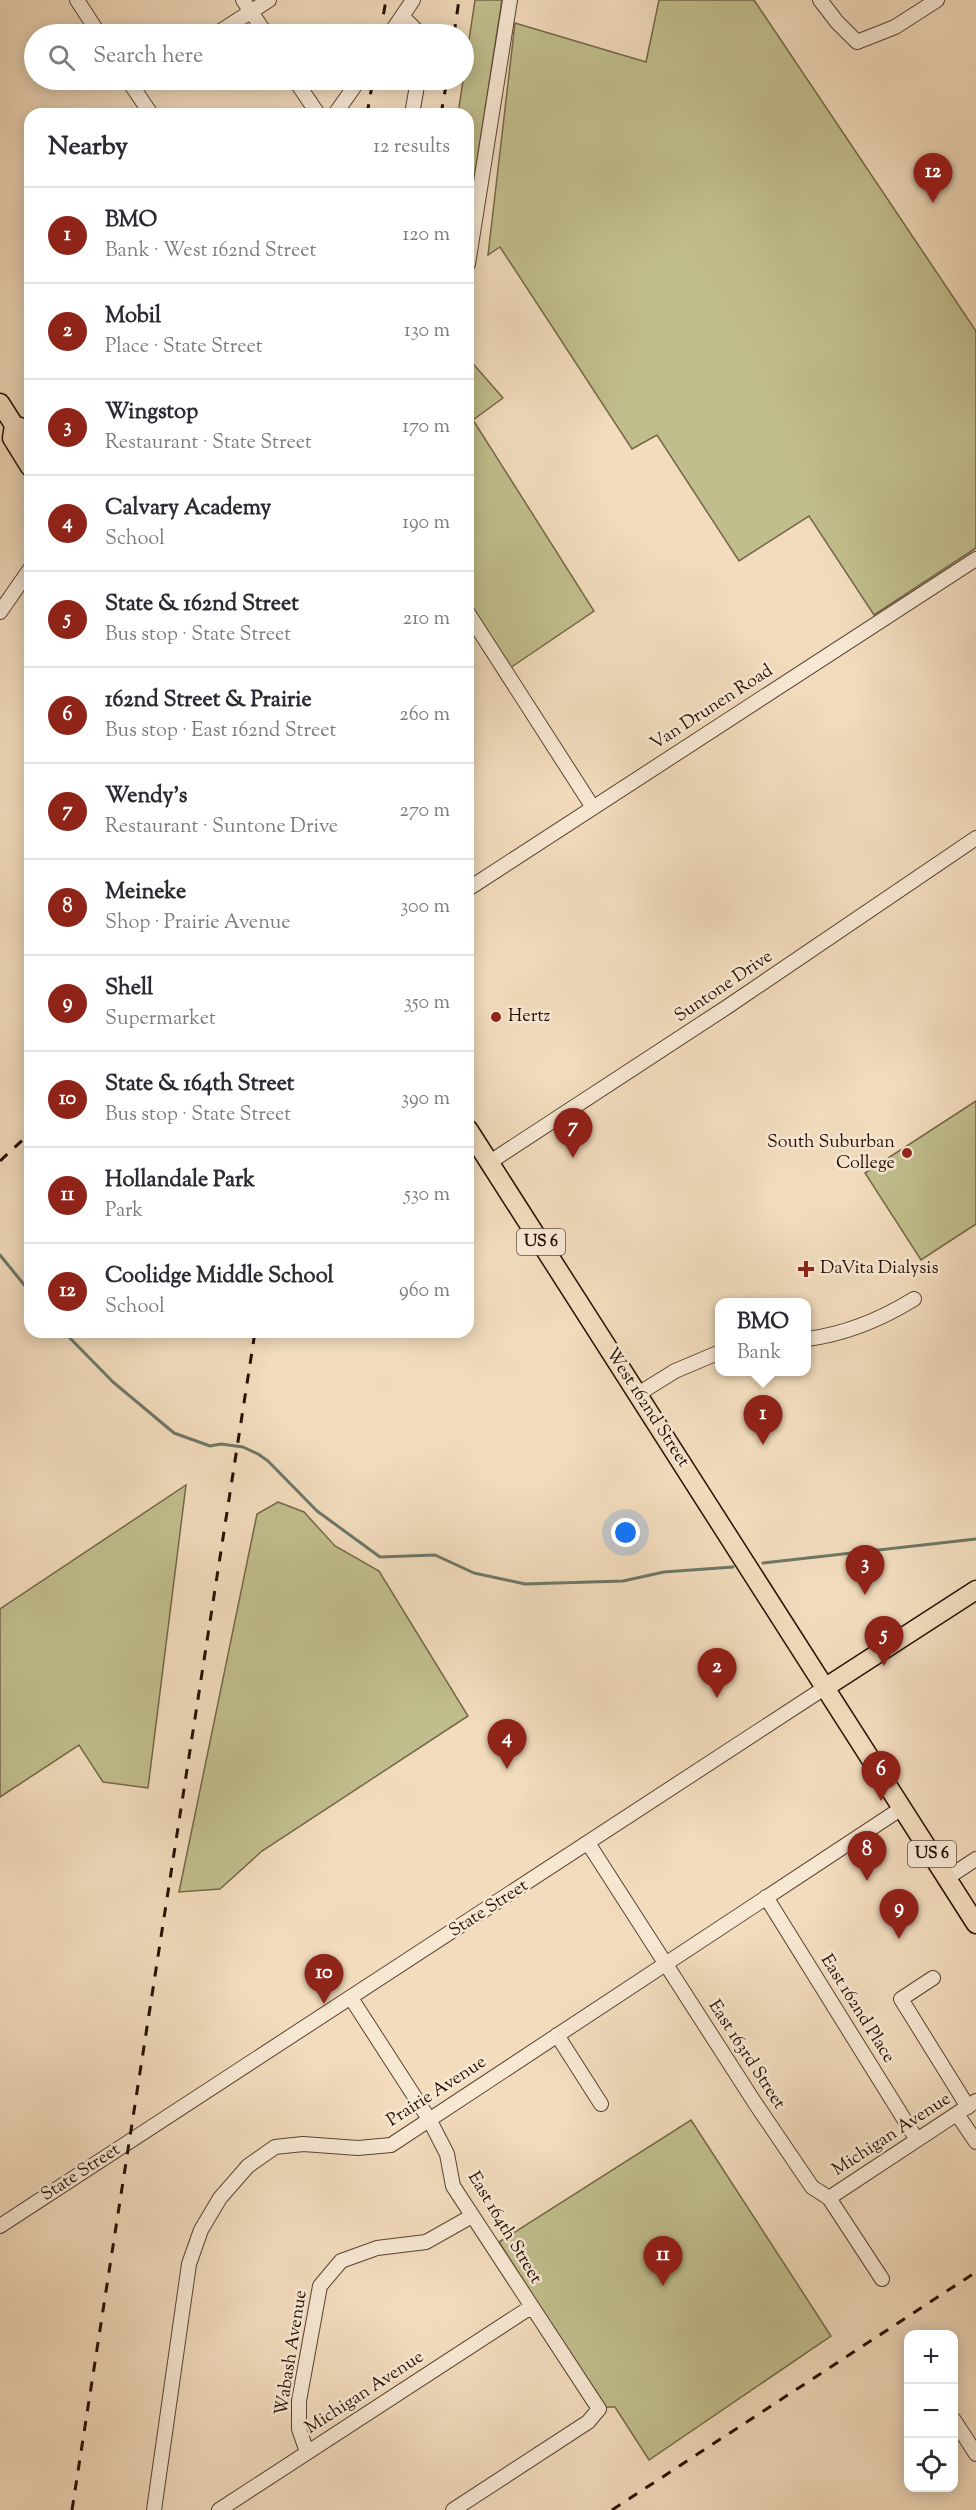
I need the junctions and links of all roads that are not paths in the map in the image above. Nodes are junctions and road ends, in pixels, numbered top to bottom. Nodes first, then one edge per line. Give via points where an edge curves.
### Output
1 (77, 0) edge
2 (269, 0) edge
3 (413, 0) edge
4 (510, 0) edge
5 (820, 0) edge
6 (937, 0) edge
7 (247, 6) edge
8 (402, 16) junction
9 (93, 24) edge
10 (227, 24) edge
11 (259, 24) edge
12 (397, 24) edge
13 (410, 24) edge
14 (136, 90) edge
15 (302, 90) edge
16 (352, 90) edge
17 (416, 90) edge
18 (147, 108) edge
19 (314, 108) edge
20 (339, 108) edge
21 (413, 108) edge
22 (474, 226) edge
23 (0, 404) edge
24 (14, 425) junction
25 (24, 428) edge
26 (24, 457) edge
27 (976, 559) edge
28 (24, 578) edge
29 (0, 612) edge
30 (474, 622) edge
31 (592, 806) junction
32 (976, 838) edge
33 (474, 885) edge
34 (474, 1138) edge
35 (490, 1162) junction
36 (914, 1299) dead end
37 (811, 1337) edge
38 (715, 1354) edge
39 (638, 1394) junction
40 (976, 1590) edge
41 (826, 1687) junction
42 (902, 1808) junction
43 (588, 1843) junction
44 (976, 1859) edge
45 (947, 1878) junction
46 (766, 1897) junction
47 (976, 1924) edge
48 (665, 1964) junction
49 (933, 1978) dead end
50 (351, 1998) junction
51 (557, 2035) junction
52 (601, 2104) dead end
53 (967, 2107) edge
54 (429, 2119) junction
55 (917, 2140) junction
56 (976, 2142) edge
57 (829, 2198) junction
58 (472, 2216) junction
59 (0, 2226) edge
60 (882, 2279) dead end
61 (531, 2307) junction
62 (958, 2426) edge
63 (307, 2452) junction
64 (976, 2454) edge
65 (154, 2510) edge
66 (219, 2510) edge
67 (453, 2510) edge

1 - 9 street
2 - 7 street
3 - 8 street
4 - 22 street
5 - 6 street via 857,42 895,27
7 - 10 street
7 - 11 street
8 - 12 street
8 - 13 street
14 - 18 street
15 - 19 street
16 - 20 street
17 - 21 street
23 - 24 main road
24 - 25 main road
24 - 26 main road via 12,438
27 - 31 street, Van Drunen Road
28 - 29 street
30 - 31 street
31 - 33 street, Van Drunen Road
32 - 35 street, Suntone Drive
34 - 35 main road, West 162nd Street / US 6
35 - 39 main road, West 162nd Street / US 6
36 - 37 street via 857,1328
38 - 39 street via 675,1371
39 - 41 main road, West 162nd Street / US 6
40 - 41 main road, State Street
41 - 42 main road, US 6
41 - 43 street, State Street
42 - 45 main road, US 6
42 - 46 street, Prairie Avenue
43 - 48 street, East 163rd Street
43 - 50 street, State Street
44 - 45 street
45 - 47 main road, US 6
46 - 48 street, Prairie Avenue
46 - 55 street, East 162nd Place
48 - 51 street, Prairie Avenue
48 - 57 street, East 163rd Street via 812,2187
49 - 53 street via 901,1999
50 - 54 street, East 164th Street
50 - 59 street, State Street
51 - 52 street
51 - 54 street, Prairie Avenue
53 - 55 street, Michigan Avenue
53 - 56 street
54 - 58 street, East 164th Street via 447,2154 453,2187
54 - 65 street, Prairie Avenue via 391,2145 275,2147 248,2166 220,2198 201,2230 189,2264
55 - 57 street, Michigan Avenue
57 - 60 street, East 163rd Street
58 - 61 street, East 164th Street
58 - 63 street, Wabash Avenue via 426,2242 377,2248 340,2261 320,2286 299,2401 299,2429
61 - 63 street, Michigan Avenue
61 - 67 street, East 164th Street via 599,2409 588,2422
62 - 64 street
63 - 66 street, Michigan Avenue

